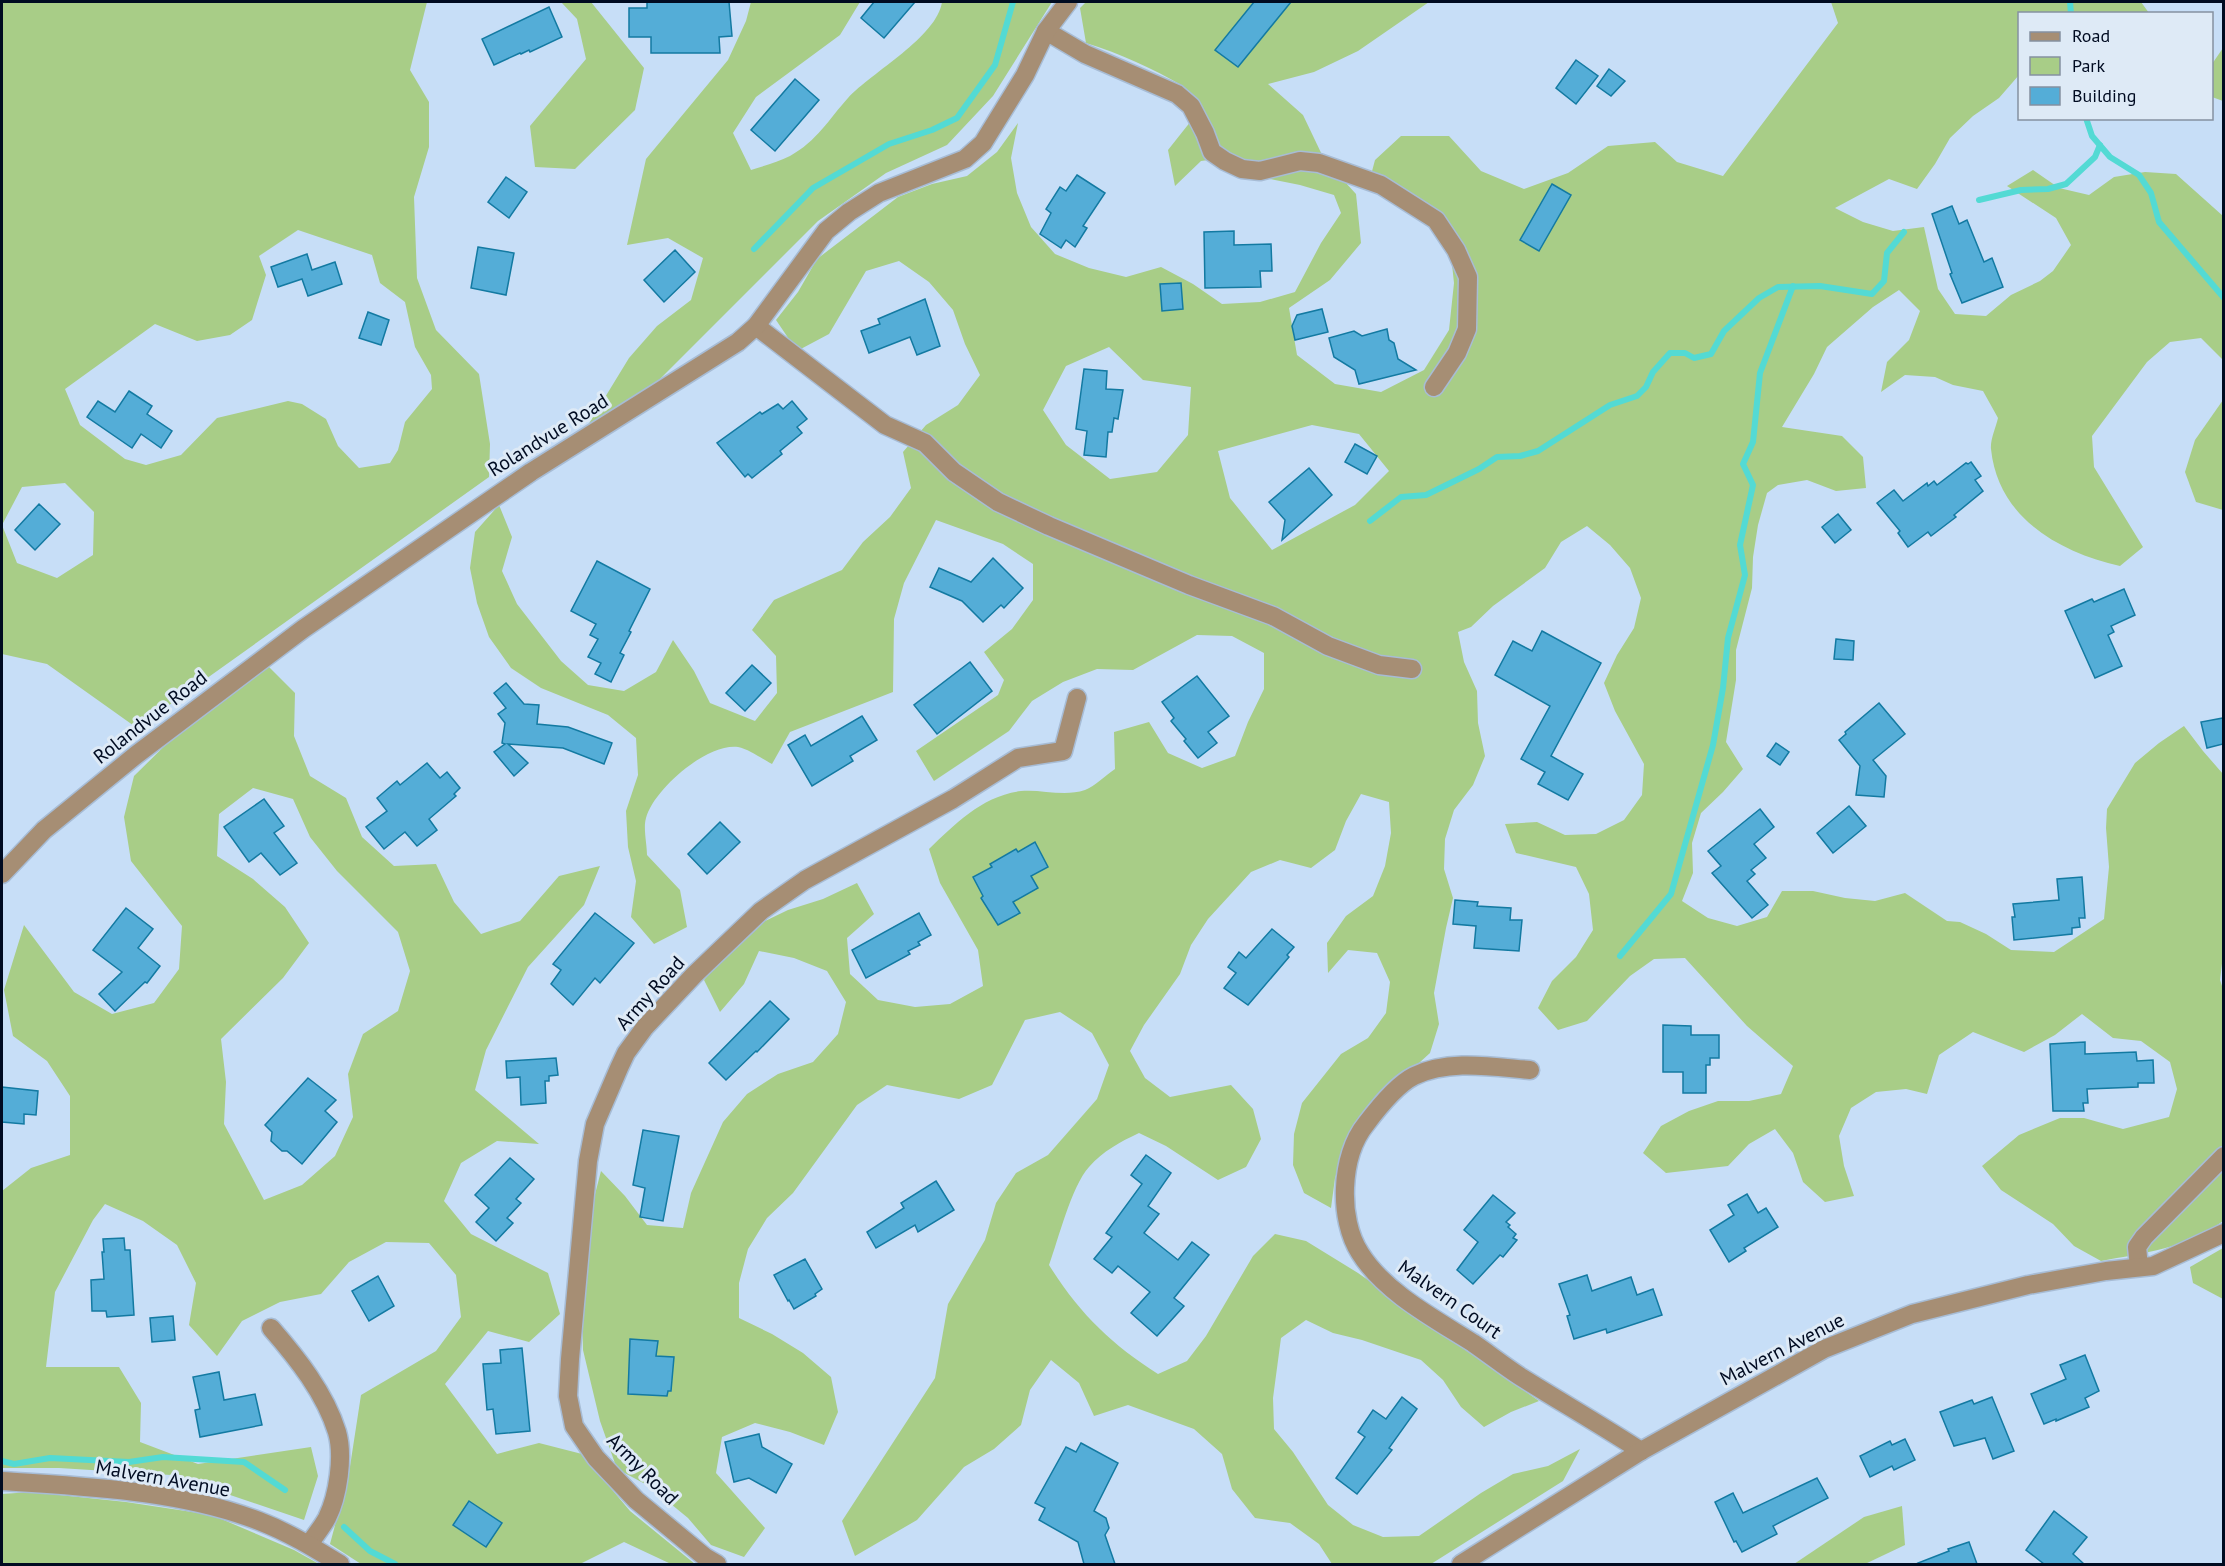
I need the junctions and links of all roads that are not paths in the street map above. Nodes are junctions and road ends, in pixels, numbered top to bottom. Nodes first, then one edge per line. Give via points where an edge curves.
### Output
1 (1068, 2) edge
2 (1046, 31) junction
3 (756, 326) junction
4 (1434, 387) dead end
5 (1412, 669) dead end
6 (1077, 698) dead end
7 (2, 874) edge
8 (1530, 1070) dead end
9 (2223, 1156) edge
10 (2223, 1233) edge
11 (2139, 1268) junction
12 (271, 1328) dead end
13 (1641, 1451) junction
14 (2, 1481) edge
15 (309, 1544) junction
16 (340, 1564) edge
17 (717, 1564) edge
18 (1461, 1564) edge

1 - 2 street, Rolandvue Road
2 - 3 street, Rolandvue Road via 1025,75 983,143 965,159 879,193 849,212 826,231
2 - 4 street via 1085,54 1177,94 1191,106 1212,152 1225,161 1242,169 1260,171 1300,161 1319,164 1381,185 1436,220 1468,277 1467,329
3 - 5 street via 885,425 925,443 954,471 998,502 1190,585 1273,616 1328,646 1379,665
3 - 7 street, Rolandvue Road via 738,342 513,484 294,636 65,812 24,848
6 - 17 street, Army Road via 1063,751 1018,758 953,799 805,880 761,911 645,1027 626,1053 595,1125 588,1161 570,1359 568,1396 574,1426 596,1458 636,1500
8 - 13 street, Malvern Court via 1439,1068 1413,1077 1384,1101 1363,1127 1349,1158 1344,1182 1350,1231 1359,1253 1413,1305
9 - 11 street via 2144,1237 2137,1247
10 - 11 street, Malvern Avenue via 2153,1266
11 - 13 street, Malvern Avenue via 2028,1285 1912,1314 1824,1349
12 - 15 street via 300,1363 338,1433 340,1466 336,1490 327,1518
13 - 18 street, Malvern Avenue
14 - 15 street, Malvern Avenue via 188,1500 261,1522
15 - 16 street, Malvern Avenue

